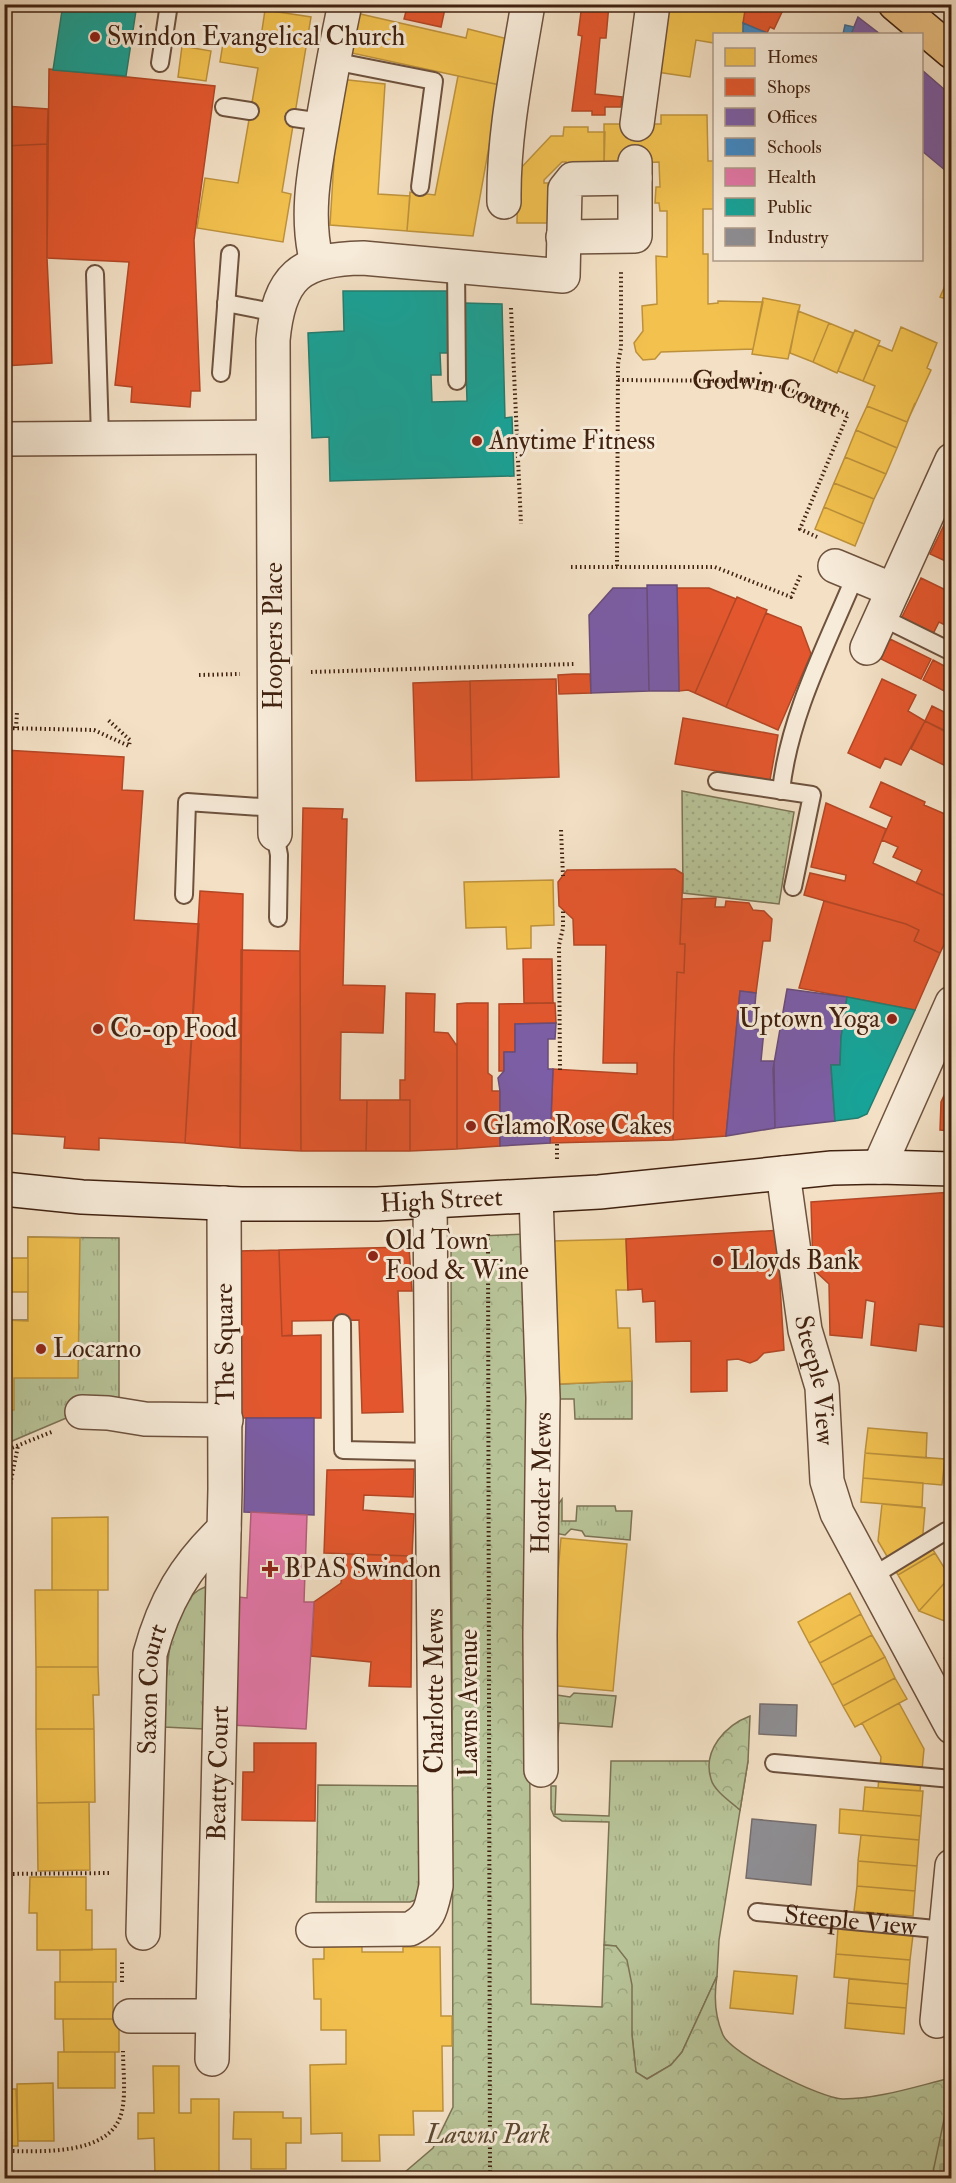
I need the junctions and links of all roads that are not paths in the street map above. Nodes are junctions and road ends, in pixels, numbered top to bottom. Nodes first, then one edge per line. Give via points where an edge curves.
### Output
1 (169, 4) edge
2 (528, 4) edge
3 (653, 4) edge
4 (907, 8) edge
5 (339, 33) edge
6 (951, 52) edge
7 (160, 63) dead end
8 (225, 107) dead end
9 (250, 111) dead end
10 (637, 124) dead end
11 (420, 187) dead end
12 (504, 202) dead end
13 (563, 237) junction
14 (230, 254) dead end
15 (316, 263) junction
16 (456, 266) junction
17 (95, 274) dead end
18 (226, 303) junction
19 (277, 313) junction
20 (221, 373) dead end
21 (457, 381) dead end
22 (100, 437) junction
23 (273, 437) junction
24 (4, 439) edge
25 (951, 460) edge
26 (828, 563) joint
27 (887, 604) junction
28 (867, 648) dead end
29 (951, 652) edge
30 (717, 781) dead end
31 (781, 791) junction
32 (275, 821) junction
33 (793, 887) dead end
34 (184, 895) dead end
35 (278, 918) dead end
36 (951, 1003) edge
37 (879, 1167) junction
38 (951, 1169) edge
39 (783, 1173) junction
40 (4, 1189) edge
41 (536, 1196) junction
42 (430, 1202) junction
43 (224, 1203) junction
44 (342, 1323) dead end
45 (71, 1420) road end
46 (226, 1420) junction
47 (434, 1452) junction
48 (224, 1529) junction
49 (951, 1530) edge
50 (871, 1577) junction
51 (951, 1727) edge
52 (774, 1763) dead end
53 (541, 1770) dead end
54 (951, 1779) edge
55 (951, 1866) edge
56 (757, 1912) dead end
57 (313, 1930) dead end
58 (946, 1930) junction
59 (143, 1933) dead end
60 (130, 2016) road end
61 (213, 2016) junction
62 (937, 2021) dead end
63 (212, 2059) dead end

1 - 7 lane
2 - 12 street via 507,138
3 - 10 street
4 - 6 main road
5 - 11 lane via 434,81
5 - 15 street via 308,120 310,217
8 - 9 lane
13 - 13 street via 568,183 635,170 635,236
13 - 16 street, Hoopers Place via 563,276
14 - 18 lane
15 - 16 street, Hoopers Place via 363,258
15 - 19 street, Hoopers Place via 299,272
16 - 21 lane
17 - 22 lane
18 - 19 lane
18 - 20 lane
19 - 23 street, Hoopers Place via 273,340
22 - 23 street
22 - 24 street
23 - 32 street, Hoopers Place
25 - 27 street
26 - 27 street
26 - 31 lane via 783,766
27 - 28 street
27 - 29 lane
30 - 31 lane
31 - 33 lane via 812,795
32 - 34 lane via 187,802
32 - 35 lane
36 - 37 street
37 - 38 street, High Street
37 - 39 street, High Street
39 - 41 street, High Street
39 - 50 street, Steeple View via 805,1330 822,1387 827,1481 837,1513
40 - 43 street, High Street via 73,1197
41 - 42 street, High Street
41 - 53 street, Horder Mews via 543,1398
42 - 43 street, High Street
42 - 47 street, Charlotte Mews
43 - 46 street, The Square
44 - 47 lane via 343,1449
45 - 46 street, The Square via 108,1413 162,1420
46 - 48 street, Beatty Court
47 - 57 street, Charlotte Mews via 436,1886 432,1905 424,1922 410,1929
48 - 59 street, Saxon Court via 202,1549 172,1593 150,1654
48 - 61 street, Beatty Court
49 - 50 lane
50 - 51 street, Steeple View
52 - 54 lane
55 - 58 street, Steeple View
56 - 58 lane, Steeple View
58 - 62 street, Steeple View
60 - 61 street
61 - 63 street, Beatty Court

